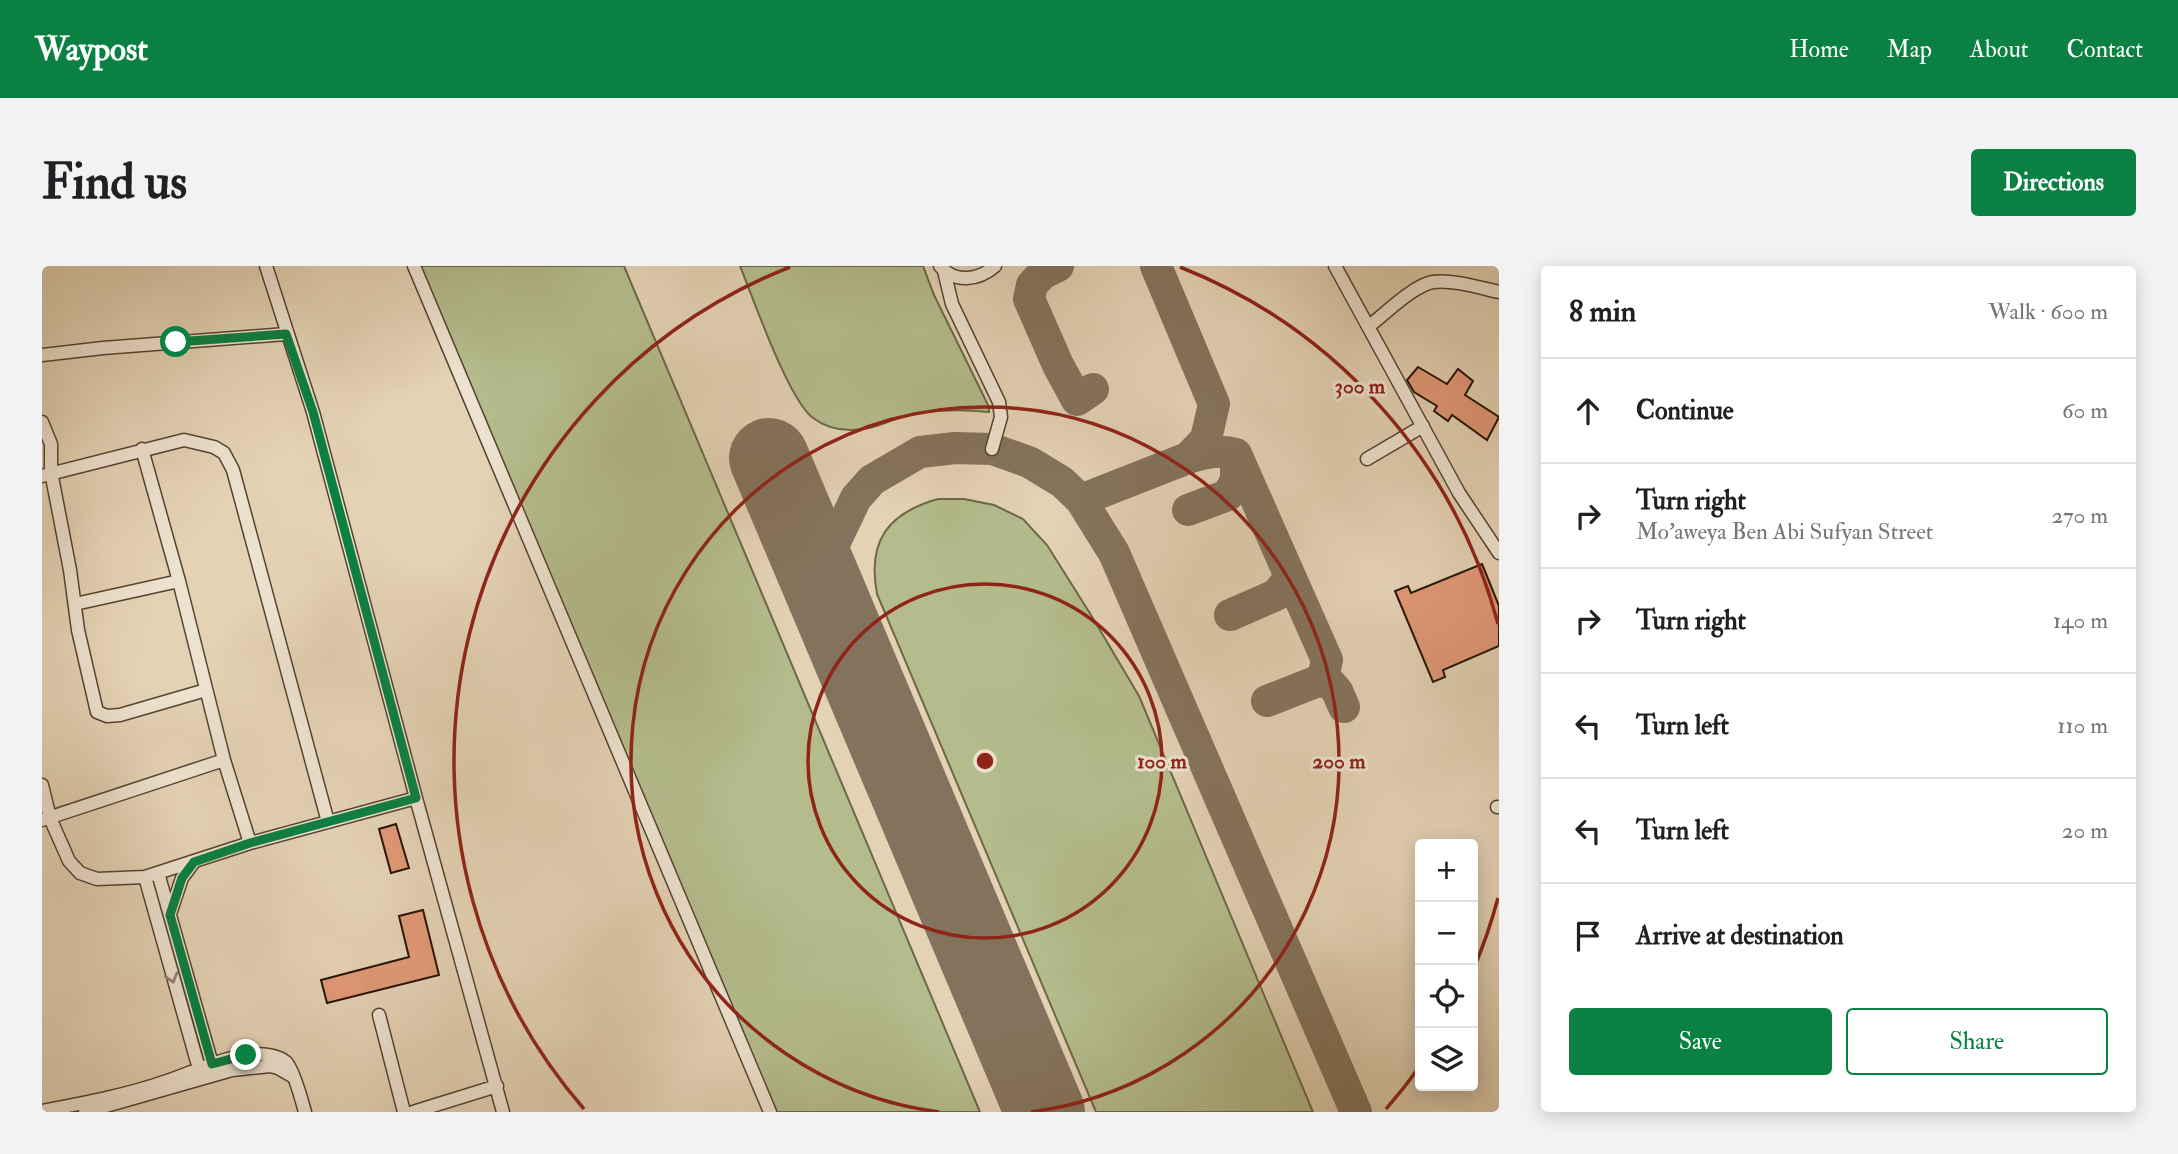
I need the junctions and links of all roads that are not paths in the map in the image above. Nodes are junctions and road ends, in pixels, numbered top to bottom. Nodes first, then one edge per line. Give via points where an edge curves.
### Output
1 (267, 266) edge
2 (414, 266) edge
3 (995, 266) edge
4 (1335, 266) edge
5 (941, 268) edge
6 (1499, 292) edge
7 (1369, 326) junction
8 (286, 334) junction
9 (42, 355) edge
10 (42, 422) edge
11 (1423, 426) junction
12 (142, 449) junction
13 (992, 449) dead end
14 (1367, 459) dead end
15 (46, 474) edge
16 (1499, 553) edge
17 (179, 581) junction
18 (75, 604) junction
19 (206, 690) junction
20 (224, 760) junction
21 (42, 785) edge
22 (416, 798) junction
23 (46, 819) edge
24 (328, 822) junction
25 (250, 843) junction
26 (194, 862) junction
27 (151, 875) junction
28 (170, 915) junction
29 (379, 1015) dead end
30 (214, 1069) junction
31 (200, 1074) junction
32 (497, 1086) junction
33 (111, 1105) edge
34 (42, 1111) edge
35 (85, 1112) edge
36 (305, 1112) edge
37 (404, 1112) edge
38 (413, 1112) edge
39 (503, 1112) edge
40 (771, 1112) edge

1 - 8 street
2 - 40 street
3 - 5 street via 977,278 965,279
4 - 7 street
5 - 13 street via 952,304 999,402 1001,417
6 - 7 street via 1431,282
7 - 11 street
8 - 9 street
8 - 22 street via 313,412
10 - 15 street via 51,444
11 - 14 street
11 - 16 street
12 - 15 street
12 - 17 street
12 - 24 street via 184,440 214,447 230,462
15 - 18 street
17 - 18 street
17 - 19 street
18 - 19 street via 97,712 120,716
19 - 20 street
20 - 23 street
20 - 25 street
21 - 23 street
22 - 24 street
22 - 32 street
23 - 27 street via 80,873 97,879
24 - 25 street
25 - 26 street
26 - 27 street
26 - 28 street via 182,878
27 - 28 street
27 -> 31 street
28 - 30 street
29 - 37 street
30 - 31 street
30 - 36 street via 278,1068 292,1076
31 - 33 street
32 - 38 street
32 - 39 street
33 - 34 street
33 - 35 street

